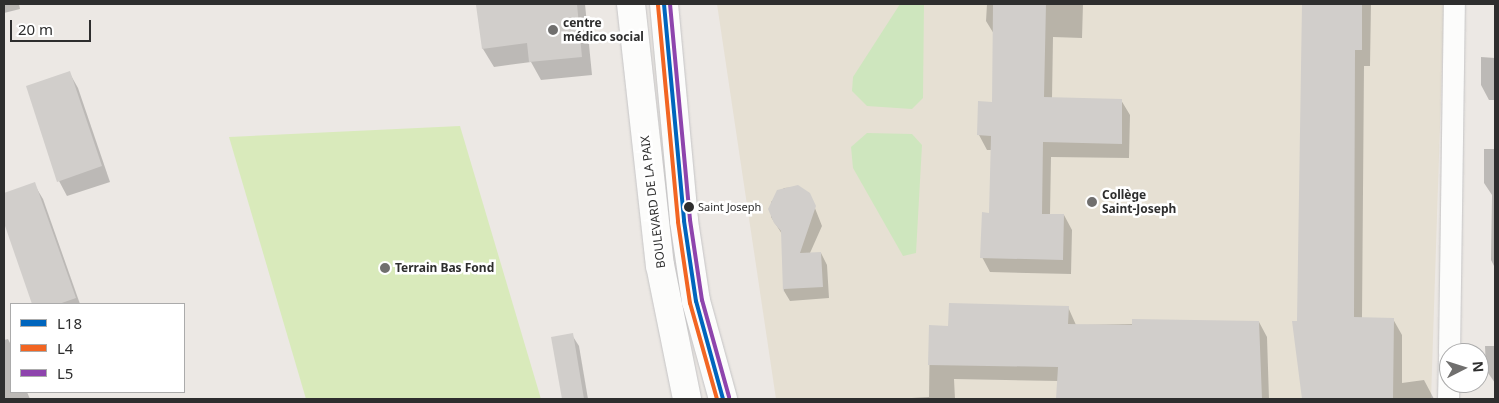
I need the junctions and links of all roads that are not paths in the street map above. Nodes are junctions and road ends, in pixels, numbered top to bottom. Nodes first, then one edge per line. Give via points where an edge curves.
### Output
1 (631, 4) edge
2 (664, 4) edge
3 (1454, 4) edge
4 (1449, 343) edge
5 (687, 399) edge
6 (723, 399) edge

1 - 5 main road, BOULEVARD DE LA PAIX via 660,265
2 - 6 main road via 696,301
3 - 4 street

